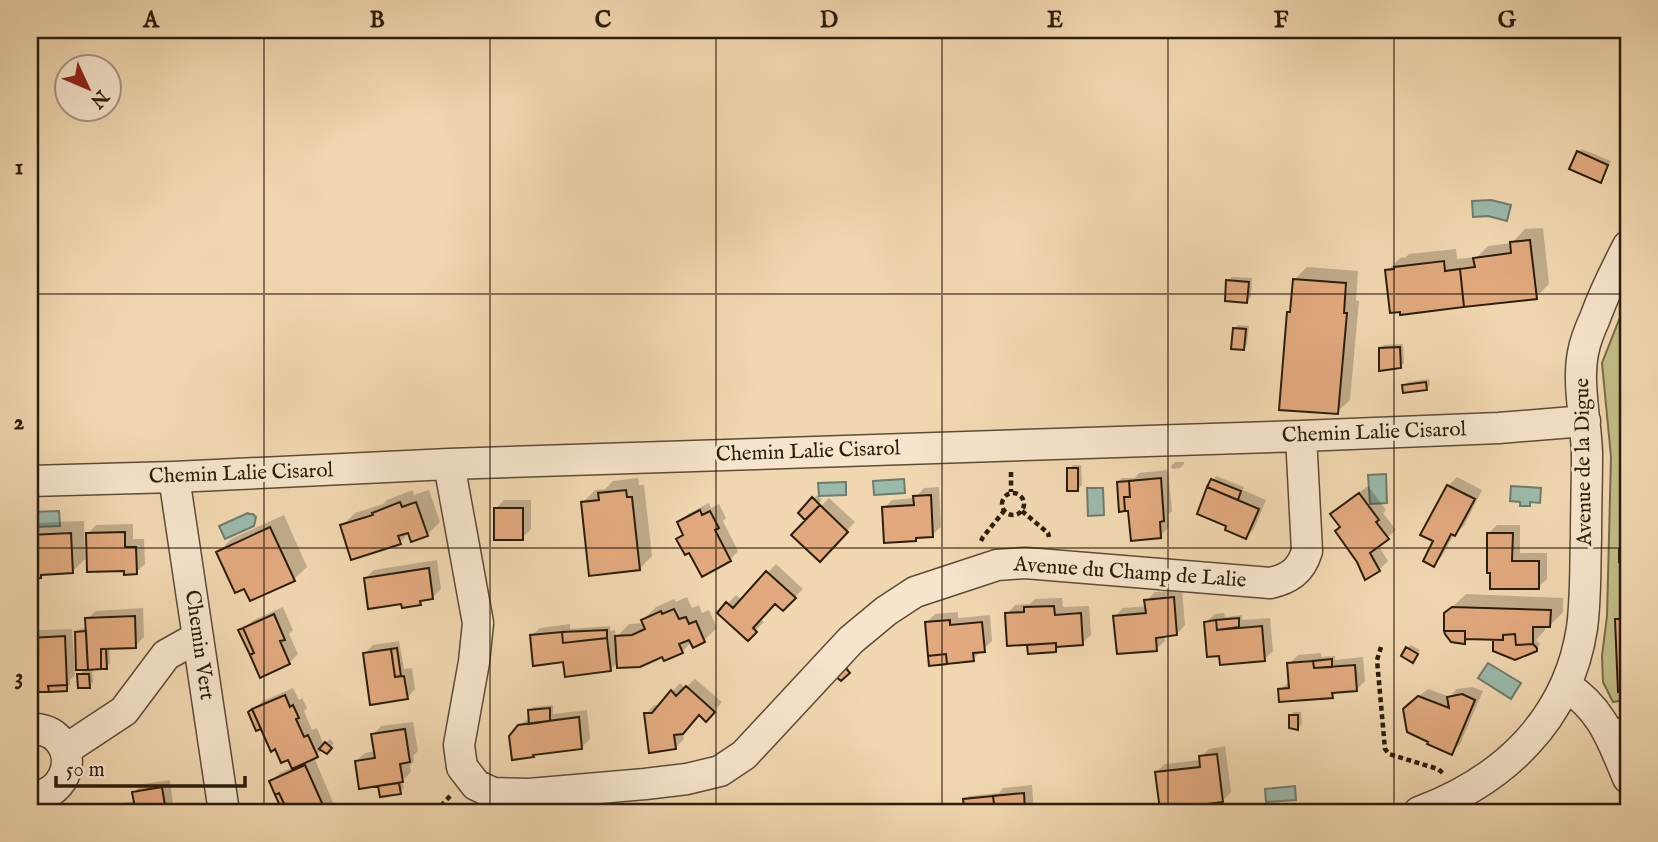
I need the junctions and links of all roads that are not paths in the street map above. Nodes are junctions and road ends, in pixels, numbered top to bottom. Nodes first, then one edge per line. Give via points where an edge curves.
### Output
1 (1628, 246) edge
2 (1585, 421) junction
3 (1301, 436) junction
4 (449, 464) junction
5 (174, 477) junction
6 (30, 481) edge
7 (198, 637) junction
8 (1566, 686) junction
9 (1617, 726) edge
10 (30, 728) edge
11 (65, 750) junction
12 (1628, 778) edge
13 (33, 802) edge
14 (224, 812) edge
15 (1419, 812) edge

1 - 2 street, Avenue de la Digue via 1605,291 1583,353
2 - 3 street, Chemin Lalie Cisarol
2 - 8 street, Avenue de la Digue via 1582,628
3 - 4 street, Chemin Lalie Cisarol
3 - 4 street, Avenue du Champ de Lalie via 1307,551 1299,568 1284,580 1270,583 1025,563 997,565 915,592 886,611 851,640 744,755 720,771 687,779 528,794 493,793 476,785 462,767 460,745 478,623
4 - 5 street, Chemin Lalie Cisarol
5 - 6 street, Chemin Lalie Cisarol
5 - 7 street, Chemin Vert
7 - 11 street via 166,655 124,711
7 - 14 street, Chemin Vert
8 - 9 street
8 - 15 street, Avenue de la Digue via 1545,722 1520,751 1460,794
9 - 12 street
10 - 11 street via 57,738
11 - 13 street via 63,780

